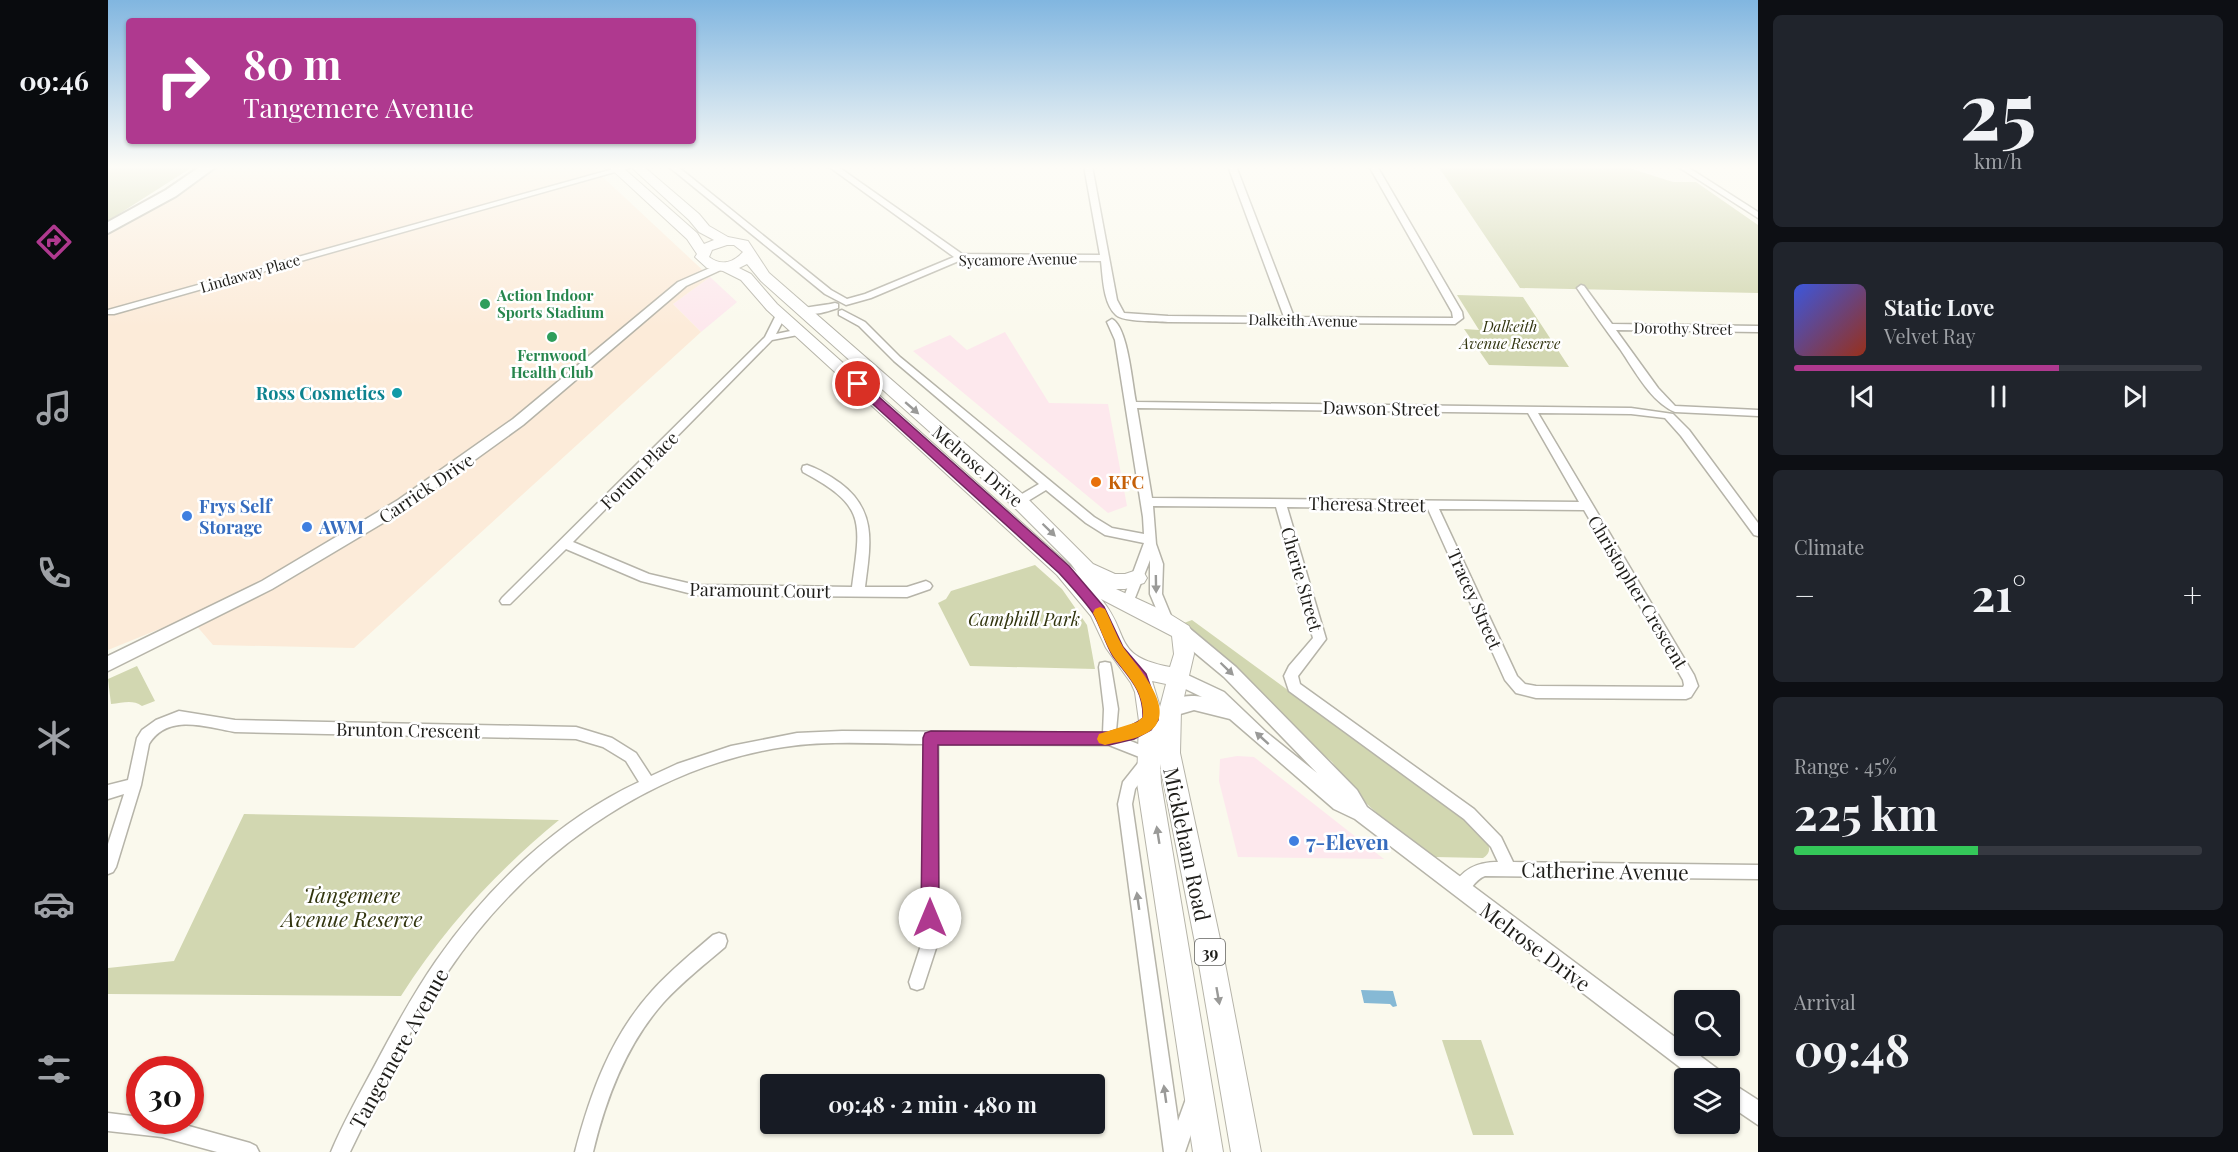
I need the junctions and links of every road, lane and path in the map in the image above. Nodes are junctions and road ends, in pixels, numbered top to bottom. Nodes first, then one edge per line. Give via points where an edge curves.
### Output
1 (438, 220) edge
2 (676, 220) edge
3 (696, 220) edge
4 (741, 220) edge
5 (908, 220) edge
6 (1097, 220) edge
7 (1252, 220) edge
8 (1404, 220) edge
9 (726, 241) junction
10 (749, 253) junction
11 (703, 255) junction
12 (960, 257) junction
13 (1104, 258) junction
14 (722, 267) junction
15 (682, 284) junction
16 (1581, 288) dead end
17 (844, 307) junction
18 (802, 311) junction
19 (111, 312) dead end
20 (781, 315) junction
21 (1119, 319) junction
22 (1290, 320) junction
23 (1608, 327) junction
24 (821, 328) junction
25 (1758, 329) edge
26 (800, 332) junction
27 (769, 338) junction
28 (890, 388) junction
29 (872, 398) junction
30 (1131, 405) junction
31 (1531, 410) junction
32 (1670, 412) junction
33 (1758, 413) edge
34 (807, 469) dead end
35 (1047, 484) junction
36 (1018, 501) junction
37 (1146, 502) junction
38 (1280, 503) junction
39 (1432, 505) junction
40 (1587, 506) junction
41 (1758, 532) edge
42 (1150, 542) junction
43 (565, 543) junction
44 (1081, 563) junction
45 (1137, 578) junction
46 (926, 586) dead end
47 (858, 591) junction
48 (506, 601) dead end
49 (1127, 605) junction
50 (1175, 628) junction
51 (1113, 642) junction
52 (1128, 662) junction
53 (108, 664) edge
54 (1105, 667) dead end
55 (1177, 677) junction
56 (1521, 689) joint
57 (1170, 710) junction
58 (1236, 712) junction
59 (1150, 720) junction
60 (931, 738) junction
61 (1109, 738) junction
62 (1148, 758) junction
63 (647, 783) junction
64 (134, 785) junction
65 (108, 792) edge
66 (1361, 813) junction
67 (108, 867) edge
68 (1509, 869) junction
69 (1758, 873) edge
70 (1460, 889) junction
71 (718, 940) dead end
72 (1210, 953) junction
73 (1176, 955) junction
74 (916, 982) dead end
75 (1698, 1068) edge
76 (1198, 1088) junction
77 (1740, 1100) edge
78 (1758, 1114) edge
79 (108, 1122) edge
80 (231, 1150) edge
81 (250, 1152) edge
82 (340, 1152) edge
83 (584, 1152) edge
84 (1174, 1152) edge
85 (1208, 1152) edge
86 (1246, 1152) edge

1 - 19 street, Lindaway Place
2 - 11 main road, 39
3 - 9 main road via 704,229
4 - 17 street, Melrose Drive
5 - 12 street
6 - 13 street
7 - 22 street
8 - 22 street, Dalkeith Avenue via 1456,312 1455,321
9 - 10 main road via 740,243
9 - 11 main road via 711,245
10 - 14 main road via 739,264
10 - 18 main road, Melrose Drive via 761,273
11 - 14 main road, 39 via 708,263
11 - 15 street, Carrick Drive
12 - 13 street, Sycamore Avenue
12 - 17 street, Sycamore Avenue
13 - 21 street
14 - 15 street, Carrick Drive
14 - 20 main road, Melrose Drive / 39 via 746,277
15 - 53 street, Carrick Drive via 518,422 403,504 267,585
16 - 23 street
17 - 18 street, Sycamore Avenue
17 - 24 street, Sycamore Avenue via 827,318
17 - 35 street, Melrose Drive via 897,359
18 - 24 main road, Melrose Drive
20 - 26 main road, Melrose Drive / 39
20 - 27 street, Forum Place
21 - 22 street, Dalkeith Avenue
21 - 30 street
23 - 25 street, Dorothy Street
23 - 32 street
24 - 28 main road, Melrose Drive
26 - 27 street
26 - 29 main road, Melrose Drive / 39
27 - 43 street, Forum Place
28 - 29 main road
28 -> 36 main road, Melrose Drive
29 - 51 main road, Melrose Drive / 39 via 1064,570 1099,611
30 - 31 street, Dawson Street
30 - 37 street
31 - 32 street, Dawson Street
31 - 40 street, Christopher Crescent
32 - 33 street, Dawson Street
32 - 41 street
34 - 47 street via 848,495 860,512 865,533
35 - 36 street
35 - 42 street, Melrose Drive via 1109,532
36 -> 44 main road, Melrose Drive
37 - 38 street, Theresa Street
37 - 42 street
38 - 39 street, Theresa Street
38 - 68 street, Cherie Street via 1320,639 1294,670 1292,682 1307,698 1469,814 1496,842
39 - 40 street, Theresa Street
39 - 56 street, Tracey Street via 1512,680
40 - 56 street, Christopher Crescent via 1690,686 1686,693 1671,694
42 - 45 street
42 -> 50 street via 1156,564 1156,594
43 - 47 street, Paramount Court via 667,586 696,590
43 - 48 street, Forum Place
44 - 45 main road via 1114,583
44 - 49 main road, Melrose Drive via 1103,591
45 - 49 street
46 - 47 street, Paramount Court via 907,592
49 - 50 main road, Melrose Drive
49 - 51 main road
50 - 55 main road, 39 via 1184,654
50 -> 66 street, Melrose Drive via 1230,672 1351,796
51 - 52 main road, 39
52 - 55 main road via 1144,671
52 - 59 main road, Mickleham Road / 39 via 1148,695
54 - 61 street via 1111,709
55 - 57 main road, Mickleham Road / 39
55 - 58 street, Melrose Drive via 1213,694
57 - 58 street via 1191,702
57 - 72 main road, Mickleham Road / 39 via 1169,753
66 -> 58 street, Melrose Drive via 1332,796 1260,737
59 - 61 street, Tangemere Avenue via 1134,732
59 - 62 main road, Mickleham Road / 39
60 - 61 street, Tangemere Avenue
60 - 63 street, Tangemere Avenue via 781,741 729,752
60 - 74 street via 930,942
61 - 62 street, Tangemere Avenue
73 -> 62 main road, Mickleham Road / 39
84 -> 62 street, Mickleham Road via 1125,804 1125,793
63 - 64 street, Brunton Crescent via 631,758 607,742 576,733 235,726 179,717 152,729 142,742
63 - 82 street, Tangemere Avenue via 555,844 483,915 416,1007
64 - 65 street
64 - 67 street
66 - 70 street, Melrose Drive
68 - 69 street, Catherine Avenue
68 - 70 street, Catherine Avenue via 1479,870
70 - 75 street, Melrose Drive
71 - 83 street via 673,981 634,1027 599,1099
72 - 73 main road
72 -> 86 main road, Mickleham Road / 39
73 - 76 main road, Mickleham Road / 39
76 - 84 street
76 - 85 main road, Mickleham Road / 39
77 - 78 street
79 - 80 street via 162,1128
80 - 81 street

